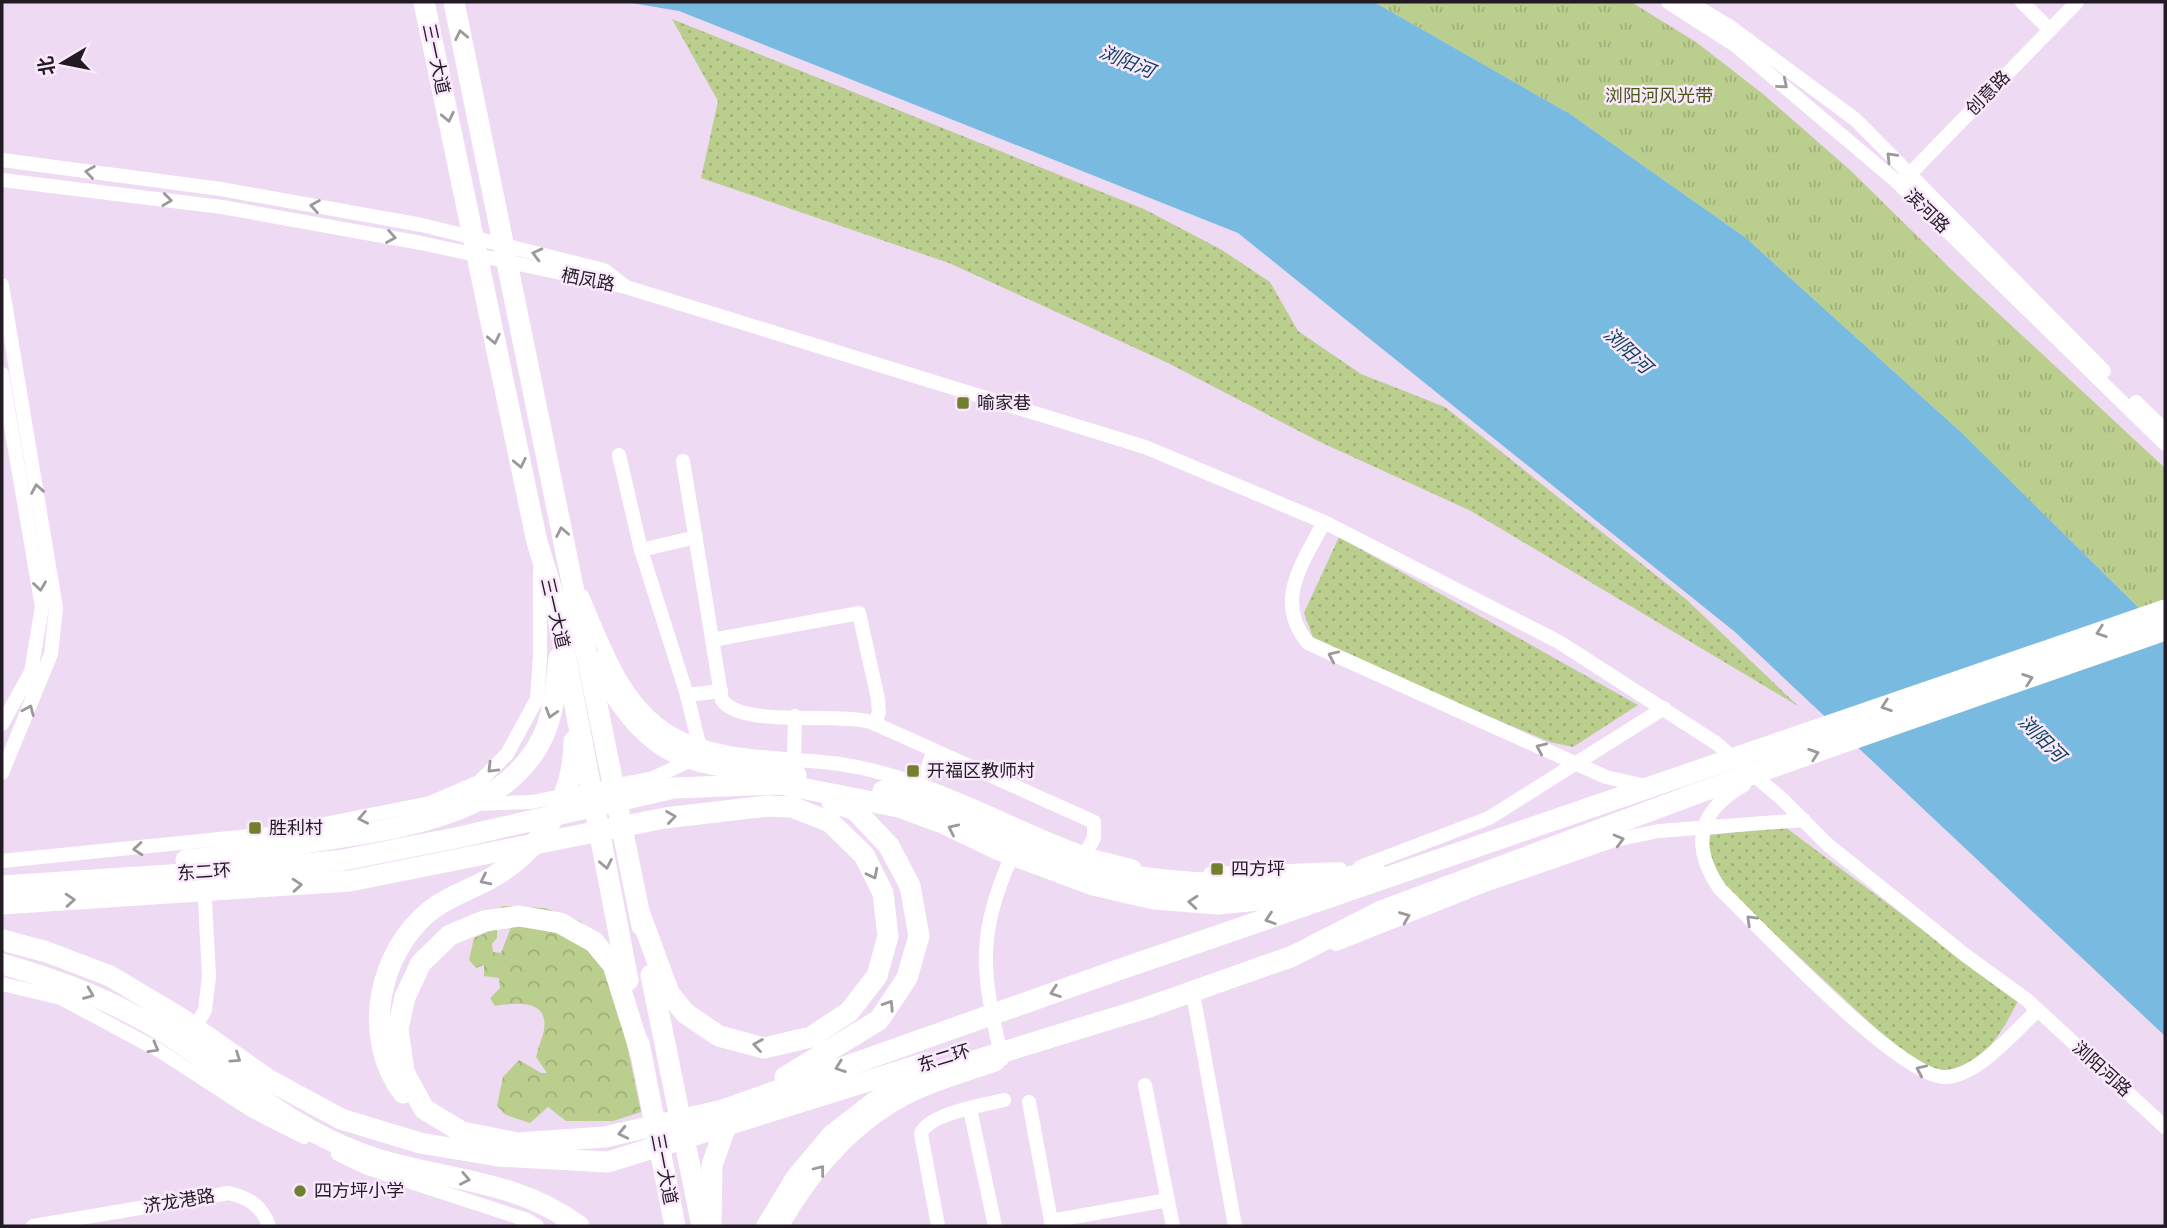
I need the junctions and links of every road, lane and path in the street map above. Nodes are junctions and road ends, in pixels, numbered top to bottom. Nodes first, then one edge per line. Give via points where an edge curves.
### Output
1 (424, 2) edge
2 (454, 2) edge
3 (1668, 2) edge
4 (1689, 2) edge
5 (2022, 2) edge
6 (2077, 2) edge
7 (2050, 30) junction
8 (2, 160) edge
9 (2, 180) edge
10 (1904, 180) junction
11 (2, 285) edge
12 (626, 287) junction
13 (2, 374) edge
14 (2165, 430) edge
15 (2165, 444) edge
16 (619, 455) dead end
17 (683, 461) dead end
18 (1324, 522) junction
19 (695, 537) junction
20 (537, 542) junction
21 (641, 550) junction
22 (568, 565) junction
23 (554, 597) junction
24 (2165, 610) edge
25 (2165, 630) edge
26 (712, 640) junction
27 (585, 648) junction
28 (721, 691) junction
29 (687, 695) junction
30 (574, 701) junction
31 (1664, 708) junction
32 (795, 716) junction
33 (2, 723) edge
34 (875, 724) junction
35 (699, 744) junction
36 (716, 749) junction
37 (934, 750) junction
38 (794, 759) junction
39 (1770, 770) junction
40 (2, 773) edge
41 (780, 784) junction
42 (921, 786) junction
43 (1651, 787) junction
44 (430, 803) junction
45 (1573, 815) junction
46 (1804, 820) junction
47 (1024, 828) junction
48 (203, 851) junction
49 (1085, 854) junction
50 (2, 861) edge
51 (2, 873) edge
52 (2, 886) edge
53 (1358, 890) junction
54 (2, 904) edge
55 (1381, 911) junction
56 (640, 914) junction
57 (2, 940) edge
58 (2, 964) edge
59 (2, 984) edge
60 (1194, 999) junction
61 (2038, 1010) junction
62 (641, 1054) junction
63 (176, 1061) junction
64 (1003, 1062) junction
65 (1145, 1085) dead end
66 (1004, 1100) dead end
67 (1029, 1102) dead end
68 (970, 1109) junction
69 (2165, 1127) edge
70 (498, 1156) junction
71 (1168, 1200) junction
72 (1052, 1224) edge
73 (33, 1226) edge
74 (269, 1226) edge
75 (537, 1226) edge
76 (579, 1226) edge
77 (676, 1226) edge
78 (702, 1226) edge
79 (711, 1226) edge
80 (767, 1226) edge
81 (782, 1226) edge
82 (938, 1226) edge
83 (995, 1226) edge
84 (1173, 1226) edge
85 (1235, 1226) edge

1 -> 20 highway, 三一大道
22 -> 2 highway, 三一大道
3 -> 10 street, 滨河路 via 1735,44
10 -> 4 street, 滨河路 via 1856,120
5 - 7 street
6 - 7 street, 创意路
7 - 10 street, 创意路
12 -> 8 street, 栖凤路 via 604,270 422,225 221,189
9 -> 12 street, 栖凤路 via 222,206
10 - 14 street, 滨河路
10 - 15 street, 滨河路
40 -> 11 street via 51,654 56,608
12 - 18 street, 浏阳河路 via 1145,447
13 -> 33 street via 42,607 31,672
16 - 21 street
17 - 19 street
18 - 31 street, 浏阳河路 via 1559,642
43 -> 18 street via 1606,776 1308,643 1297,629 1292,585
19 - 21 street
19 - 26 street
20 - 23 highway, 三一大道
20 -> 44 street via 541,658 537,699 506,754 479,782
21 - 29 street
22 - 27 highway, 三一大道
22 - 35 street via 633,700 670,732
23 - 30 highway, 三一大道
23 -> 48 highway via 559,657 554,702 534,750 498,788 443,816 418,823 228,855
24 -> 43 highway
39 -> 25 highway
26 - 28 street
26 - 34 street via 859,613 878,699
27 - 45 highway via 636,722 673,752 712,763 920,798 958,811 1059,860 1146,879 1240,883 1348,878
27 - 56 highway, 三一大道
28 - 29 street
28 - 32 street via 726,705 743,713
29 - 35 street
30 -> 62 highway, 三一大道
30 -> 70 highway via 575,757 563,801 552,821 523,856 491,878 449,897 414,926 387,970 381,989 381,1042 400,1089 440,1133
31 - 46 street, 浏阳河路 via 1716,743
31 - 49 street via 1489,818 1357,868 1168,875
32 - 34 street via 847,717
32 - 38 street
34 - 37 street
35 - 36 street
36 - 38 street
36 - 44 street via 653,778 546,799
37 - 42 street
37 - 49 street via 1094,822 1094,838
38 - 42 street via 852,766
39 - 55 highway
61 -> 39 street via 1965,1073 1944,1077 1908,1064 1872,1036 1720,889 1705,863 1703,828 1711,811 1723,797
41 - 52 highway, 东二环 via 674,788 406,849 259,869
53 -> 41 highway via 1218,904 1154,899 1093,885 899,807
79 -> 41 highway via 712,1165 725,1123 794,1070 879,1020 907,978 919,936 910,886 880,837 855,810
42 - 47 street
43 - 45 highway
44 -> 48 street
45 - 53 highway
60 -> 46 street via 1485,885 1615,840 1659,831
46 - 61 street, 浏阳河路 via 1827,844
47 - 49 street
47 - 64 street via 998,886 985,942 987,993
48 -> 50 street
48 - 51 highway
48 - 63 street via 209,976 205,1010
53 -> 62 highway via 723,1110 605,1138 518,1143 462,1132 424,1109 404,1072 398,1030 405,997 421,963 450,935 484,921 519,916 559,923 594,942 613,965
54 -> 56 highway via 350,881 690,815 767,806 792,807 830,822 864,856 883,893 888,936 877,975 849,1012 811,1037 764,1048 719,1036 685,1013 669,993
55 - 70 highway, 东二环 via 1128,1000 608,1162
55 - 80 highway via 1281,960 1143,1009 922,1077 876,1101 832,1135 796,1178
56 - 78 highway, 三一大道
57 -> 70 highway via 110,976 269,1080 341,1119 420,1143
58 -> 76 highway via 111,1003 166,1034 292,1122 348,1148 419,1171 506,1188
59 -> 63 street via 61,998
60 - 64 street
60 - 85 street
61 - 69 street, 浏阳河路
62 - 77 highway, 三一大道
63 - 75 street via 251,1110 365,1167
81 -> 64 street via 834,1152 869,1122 916,1093
65 - 71 street
66 - 68 street
67 - 72 street
68 - 82 street via 926,1123 923,1128
68 - 83 street
71 - 72 street
71 - 84 street
73 - 74 street, 济龙港路 via 229,1193 261,1209

